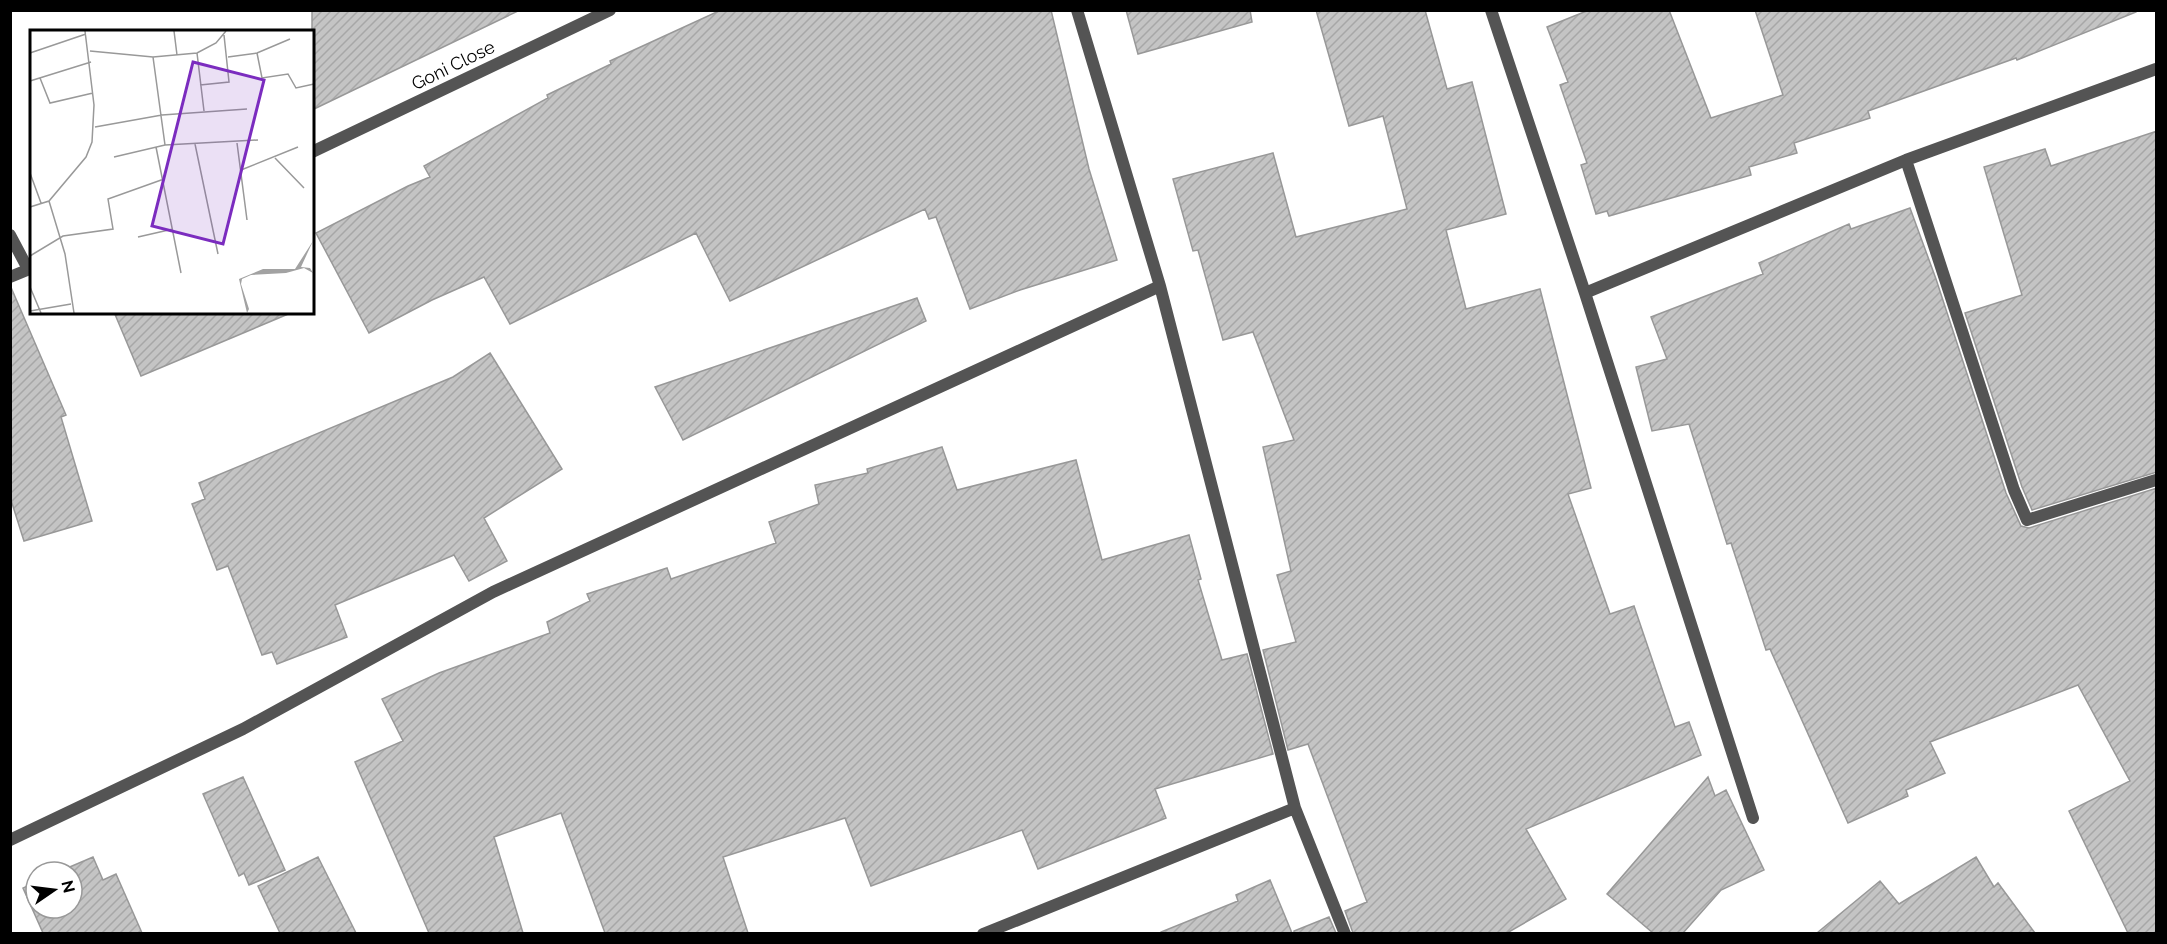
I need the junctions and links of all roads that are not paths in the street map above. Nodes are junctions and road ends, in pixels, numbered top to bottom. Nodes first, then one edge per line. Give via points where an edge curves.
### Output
1 (610, 10) edge
2 (1077, 10) edge
3 (1491, 10) edge
4 (2157, 69) edge
5 (314, 151) edge
6 (1906, 160) junction
7 (10, 235) edge
8 (30, 268) edge
9 (10, 277) edge
10 (1160, 286) junction
11 (1584, 293) junction
12 (2157, 480) edge
13 (1295, 808) junction
14 (1753, 818) dead end
15 (10, 840) edge
16 (983, 933) edge
17 (1345, 933) edge

1 - 5 street, Goni Close
2 - 10 street
3 - 11 street
4 - 6 street
6 - 11 street
6 - 12 street via 2027,520
7 - 8 street
8 - 9 street
10 - 13 street
10 - 15 street via 493,592 243,729
11 - 14 street
13 - 16 street
13 - 17 street

